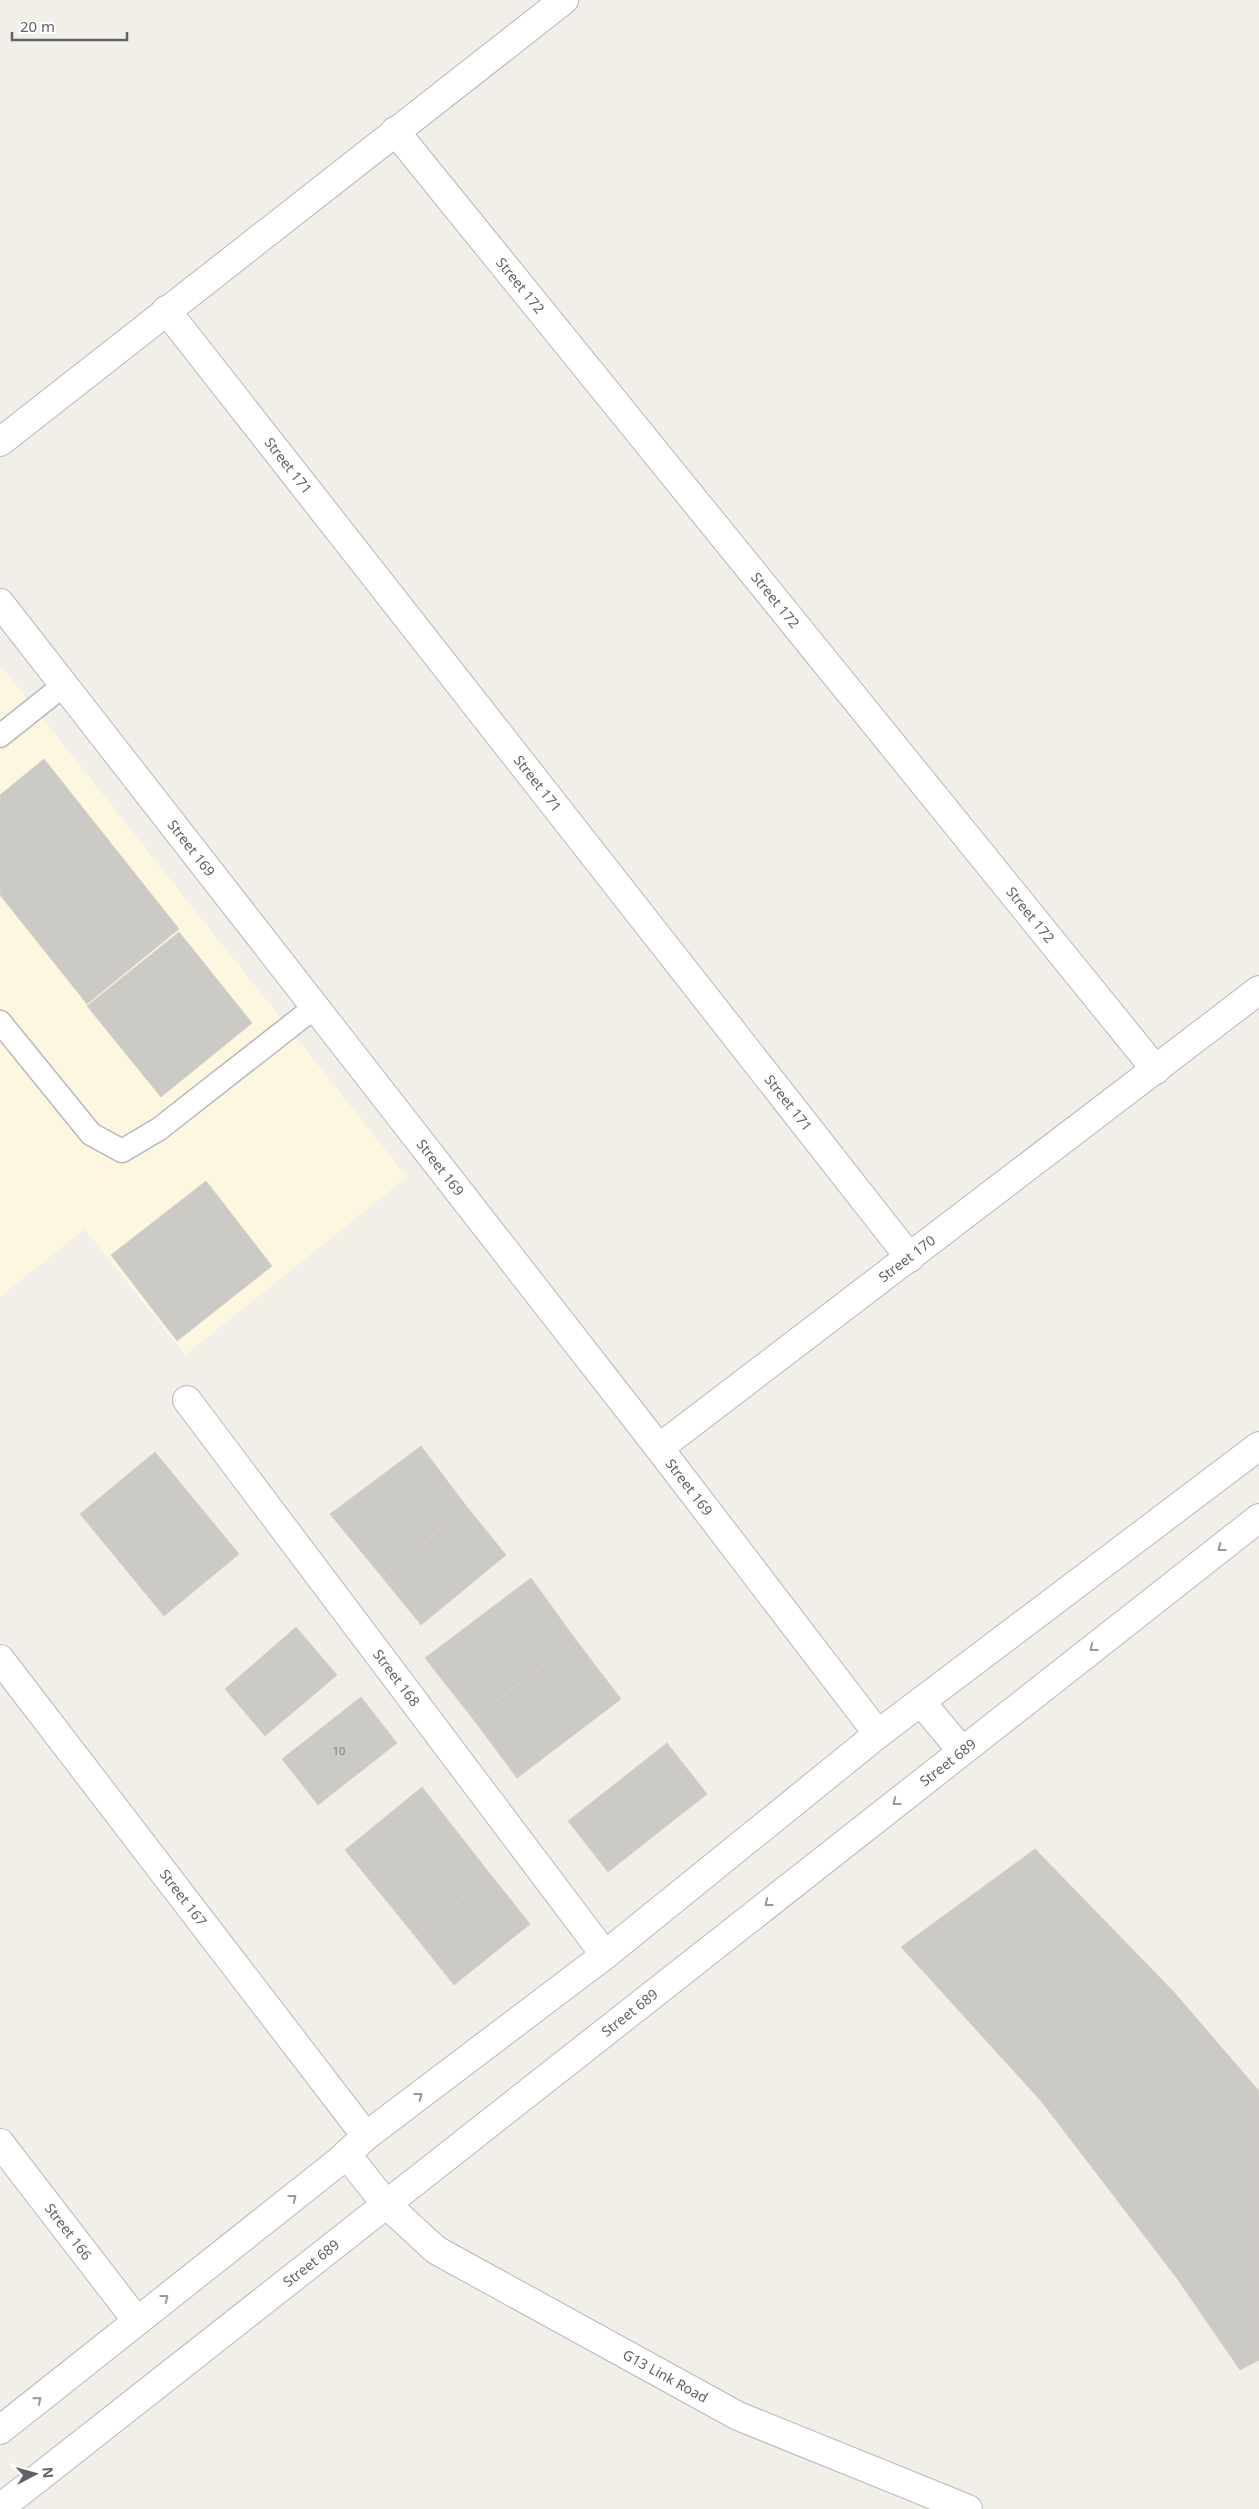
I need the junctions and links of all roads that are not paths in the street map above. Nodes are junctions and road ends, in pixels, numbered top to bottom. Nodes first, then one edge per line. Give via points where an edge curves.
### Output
1 (564, 0) edge
2 (395, 131) junction
3 (166, 310) junction
4 (0, 442) edge
5 (0, 603) edge
6 (64, 685) junction
7 (0, 736) edge
8 (1259, 990) edge
9 (315, 1007) junction
10 (0, 1022) edge
11 (1156, 1070) junction
12 (910, 1258) junction
13 (187, 1400) dead end
14 (1259, 1446) edge
15 (659, 1448) junction
16 (1259, 1518) edge
17 (0, 1659) edge
18 (921, 1702) junction
19 (878, 1734) junction
20 (962, 1750) junction
21 (605, 1955) junction
22 (366, 2136) junction
23 (0, 2143) edge
24 (346, 2154) junction
25 (386, 2203) junction
26 (136, 2321) junction
27 (0, 2430) edge
28 (0, 2508) edge
29 (968, 2509) edge

1 - 2 street
2 - 3 street
2 - 11 street, Street 172
3 - 4 street
3 - 12 street, Street 171
5 - 6 street, Street 169
6 - 7 lane
6 - 9 street, Street 169
8 - 11 street, Street 170
9 - 10 lane via 160,1128 122,1151 91,1134
9 - 15 street, Street 169
11 - 12 street, Street 170
12 - 15 street, Street 170
13 - 21 street, Street 168
14 - 18 street
15 - 19 street, Street 169
16 -> 20 street, Street 689
17 - 22 street, Street 167
18 - 19 street
18 - 20 street
19 - 21 street
20 -> 25 street, Street 689
22 -> 21 street
22 - 24 street
23 - 26 street, Street 166
24 - 25 street, G13 Link Road
26 -> 24 street
25 - 28 street, Street 689
25 - 29 street, G13 Link Road via 436,2250 738,2416
27 -> 26 street

